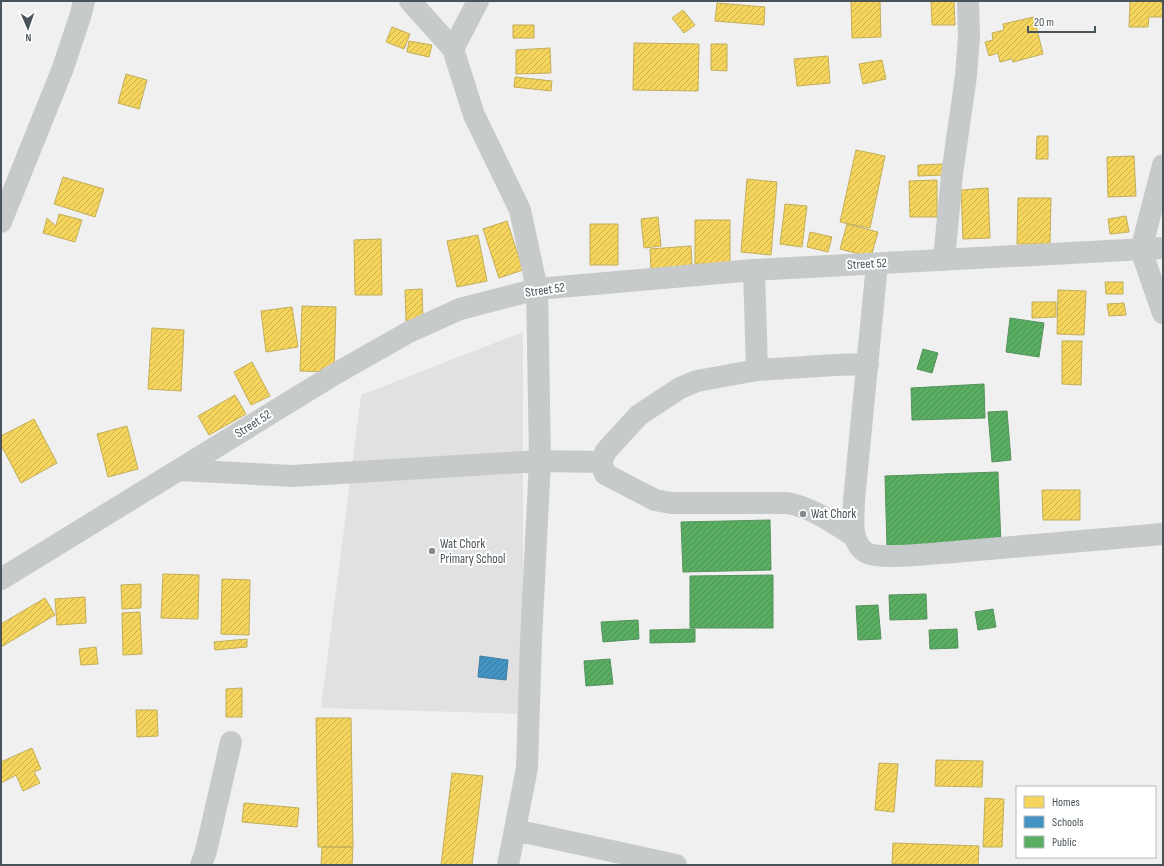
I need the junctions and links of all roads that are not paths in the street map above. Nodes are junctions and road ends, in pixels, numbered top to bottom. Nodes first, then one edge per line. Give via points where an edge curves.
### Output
1 (84, 1) edge
2 (410, 1) edge
3 (478, 1) edge
4 (968, 1) edge
5 (453, 49) junction
6 (1163, 165) edge
7 (1, 222) edge
8 (1163, 248) edge
9 (1141, 250) junction
10 (944, 260) junction
11 (877, 264) junction
12 (754, 270) junction
13 (537, 289) junction
14 (1163, 313) edge
15 (868, 364) junction
16 (757, 370) junction
17 (540, 461) junction
18 (601, 462) junction
19 (179, 470) junction
20 (1163, 534) edge
21 (854, 536) junction
22 (1, 579) edge
23 (231, 742) dead end
24 (515, 830) junction
25 (201, 865) edge
26 (508, 865) edge
27 (676, 865) edge

1 - 7 street via 63,68
2 - 5 street
3 - 5 street
4 - 10 street via 966,76 952,174
5 - 13 street via 474,115 520,210
6 - 9 street
8 - 9 street, Street 52
9 - 10 street, Street 52
9 - 14 street
10 - 11 street, Street 52
11 - 12 street, Street 52
11 - 15 street
12 - 13 street, Street 52
12 - 16 street
13 - 17 street
13 - 19 street, Street 52 via 460,309 409,332 335,374
15 - 16 street
15 - 21 street via 854,500
16 - 18 street via 696,381 680,388 639,415 606,451
17 - 18 street
17 - 19 street via 292,476
17 - 24 street via 527,768
18 - 21 street via 605,474 655,500 672,504 787,503 815,512
19 - 22 street, Street 52
20 - 21 street via 878,556 867,553 859,546
23 - 25 street
24 - 26 street
24 - 27 street

